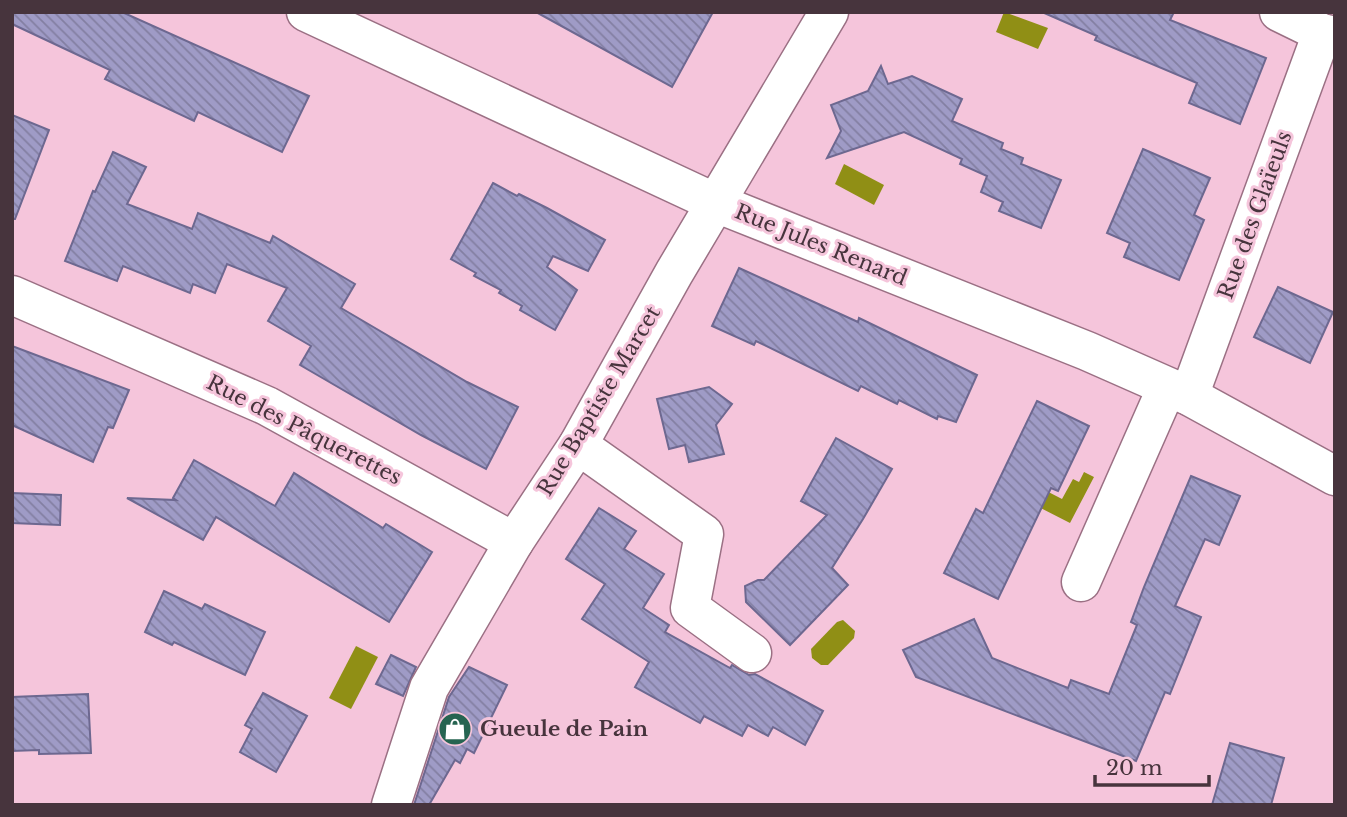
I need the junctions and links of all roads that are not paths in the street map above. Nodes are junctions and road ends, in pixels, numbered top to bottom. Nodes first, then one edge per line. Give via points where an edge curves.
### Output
1 (306, 12) edge
2 (829, 12) edge
3 (1279, 12) edge
4 (1328, 35) edge
5 (716, 203) junction
6 (12, 295) edge
7 (1178, 392) junction
8 (578, 445) junction
9 (1335, 476) edge
10 (514, 542) junction
11 (1081, 582) dead end
12 (752, 653) dead end
13 (393, 804) edge

1 - 5 street, Rue Jules Renard
2 - 5 street, Rue Baptiste Marcet
3 - 4 street
4 - 7 street, Rue des Glaïeuls
5 - 7 street, Rue Jules Renard
5 - 8 street, Rue Baptiste Marcet
6 - 10 street, Rue des Pâquerettes via 267,406
7 - 9 street, Rue Jules Renard
7 - 11 street, Rue des Glaïeuls
8 - 10 street, Rue Baptiste Marcet
8 - 12 street via 704,534 690,608
10 - 13 street, Rue Baptiste Marcet via 429,688

